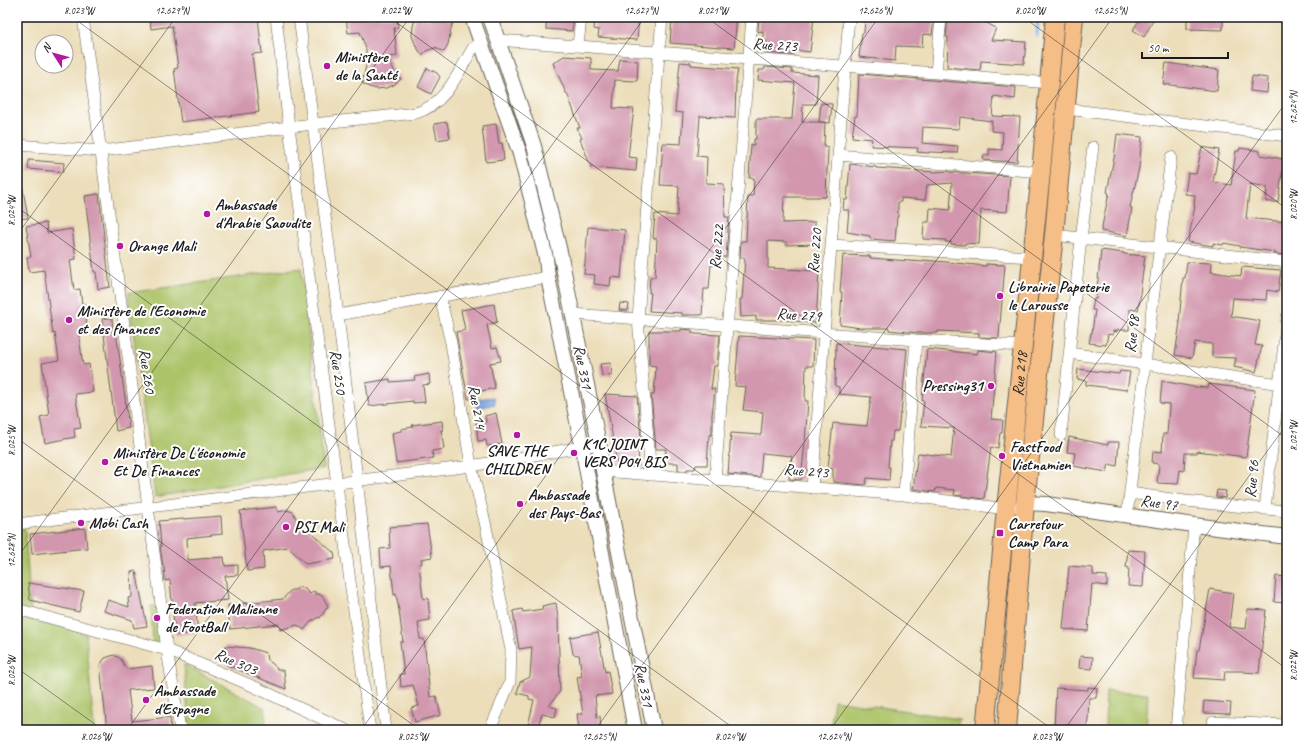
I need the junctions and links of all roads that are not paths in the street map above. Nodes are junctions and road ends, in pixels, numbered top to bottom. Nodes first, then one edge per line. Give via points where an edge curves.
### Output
1 (83, 17) edge
2 (276, 17) edge
3 (298, 17) edge
4 (472, 17) edge
5 (490, 17) edge
6 (581, 17) edge
7 (662, 17) edge
8 (752, 17) edge
9 (850, 17) edge
10 (941, 17) edge
11 (1055, 17) edge
12 (1074, 17) edge
13 (498, 40) junction
14 (481, 45) junction
15 (578, 46) junction
16 (660, 52) junction
17 (749, 59) junction
18 (846, 66) junction
19 (936, 73) junction
20 (1049, 83) junction
21 (1066, 109) junction
22 (313, 124) junction
23 (289, 127) junction
24 (1287, 136) edge
25 (17, 145) edge
26 (1093, 147) dead end
27 (101, 151) junction
28 (838, 155) junction
29 (1171, 157) dead end
30 (1041, 172) junction
31 (1054, 235) junction
32 (1081, 238) junction
33 (831, 245) junction
34 (1160, 247) junction
35 (1032, 257) junction
36 (1287, 262) edge
37 (548, 277) junction
38 (440, 296) junction
39 (572, 314) junction
40 (338, 315) junction
41 (1287, 317) edge
42 (638, 319) junction
43 (727, 326) junction
44 (824, 333) junction
45 (916, 340) junction
46 (1023, 346) junction
47 (1069, 353) junction
48 (1145, 364) junction
49 (1283, 385) edge
50 (1061, 435) dead end
51 (599, 444) junction
52 (582, 446) junction
53 (471, 466) junction
54 (603, 471) junction
55 (652, 475) junction
56 (357, 480) junction
57 (715, 480) junction
58 (337, 483) junction
59 (812, 488) junction
60 (1130, 493) junction
61 (904, 495) junction
62 (1025, 503) junction
63 (149, 508) junction
64 (1006, 509) junction
65 (1265, 509) junction
66 (1287, 511) edge
67 (1127, 516) junction
68 (17, 524) edge
69 (1194, 525) junction
70 (1287, 537) edge
71 (17, 609) edge
72 (167, 650) junction
73 (1213, 722) dead end
74 (1287, 725) edge
75 (180, 730) edge
76 (346, 730) edge
77 (370, 730) edge
78 (386, 730) edge
79 (490, 730) edge
80 (635, 730) edge
81 (654, 730) edge
82 (984, 730) edge
83 (1007, 730) edge
84 (1176, 730) edge

1 - 27 street, Rue 260
2 - 23 street, Rue 250
3 - 22 street
4 - 14 street, Rue 331
5 - 13 street, Rue 331
6 - 15 street
7 - 16 street
8 - 17 street, Rue 222
9 - 18 street, Rue 220
10 - 19 street
11 - 20 highway, Rue 218
12 - 21 highway, Rue 218
13 - 15 street, Rue 273
13 - 39 street, Rue 331 via 534,146
14 - 22 street via 473,48 443,97 426,110
14 - 37 street, Rue 331 via 520,154 546,258
15 - 16 street, Rue 273
16 - 17 street, Rue 273
16 - 42 street
17 - 18 street, Rue 273
17 - 43 street, Rue 222
18 - 19 street, Rue 273
18 - 28 street, Rue 220
19 - 20 street, Rue 273
20 - 30 highway, Rue 218
21 - 24 street
21 - 31 highway, Rue 218
22 - 23 street
22 - 40 street
23 - 27 street
23 - 58 street, Rue 250
25 - 27 street
26 - 32 street
27 - 63 street, Rue 260
28 - 30 street
28 - 33 street, Rue 220
29 - 34 street, Rue 98
30 - 35 highway, Rue 218
31 - 32 street
31 - 62 highway, Rue 218
32 - 34 street
32 - 47 street
33 - 35 street
33 - 44 street, Rue 220
34 - 36 street
34 - 48 street, Rue 98
35 - 46 highway, Rue 218
37 - 38 street
37 - 52 street, Rue 331
38 - 40 street
38 - 53 street, Rue 214
39 - 42 street, Rue 279
39 - 51 street, Rue 331
40 - 56 street
41 - 49 street, Rue 96
42 - 43 street, Rue 279
42 - 55 street
43 - 44 street, Rue 279
43 - 57 street, Rue 222
44 - 45 street, Rue 279
44 - 59 street, Rue 220
45 - 46 street, Rue 279
45 - 61 street
46 - 64 highway, Rue 218
47 - 48 street
47 - 50 street
48 - 49 street
48 - 60 street, Rue 98
49 - 65 street, Rue 96
51 - 52 street
51 - 54 street, Rue 331
52 - 53 street
52 - 80 street, Rue 331
53 - 56 street
53 - 79 street, Rue 214 via 511,650 510,682
54 - 55 street, Rue 293
54 - 81 street, Rue 331
55 - 57 street, Rue 293
56 - 58 street
56 - 78 street
57 - 59 street, Rue 293
58 - 63 street
58 - 77 street, Rue 250
59 - 61 street, Rue 293
60 - 65 street, Rue 96
60 - 67 street, Rue 98
61 - 64 street, Rue 293
62 - 64 street
62 - 67 street, Rue 97
62 - 83 highway, Rue 218
63 - 68 street
63 - 72 street, Rue 260
64 - 82 highway, Rue 218
65 - 66 street
67 - 69 street, Rue 97
69 - 70 street, Rue 97
69 - 84 street
71 - 72 street, Rue 303
72 - 75 street, Rue 260
72 - 76 street, Rue 303 via 255,687
73 - 74 street

